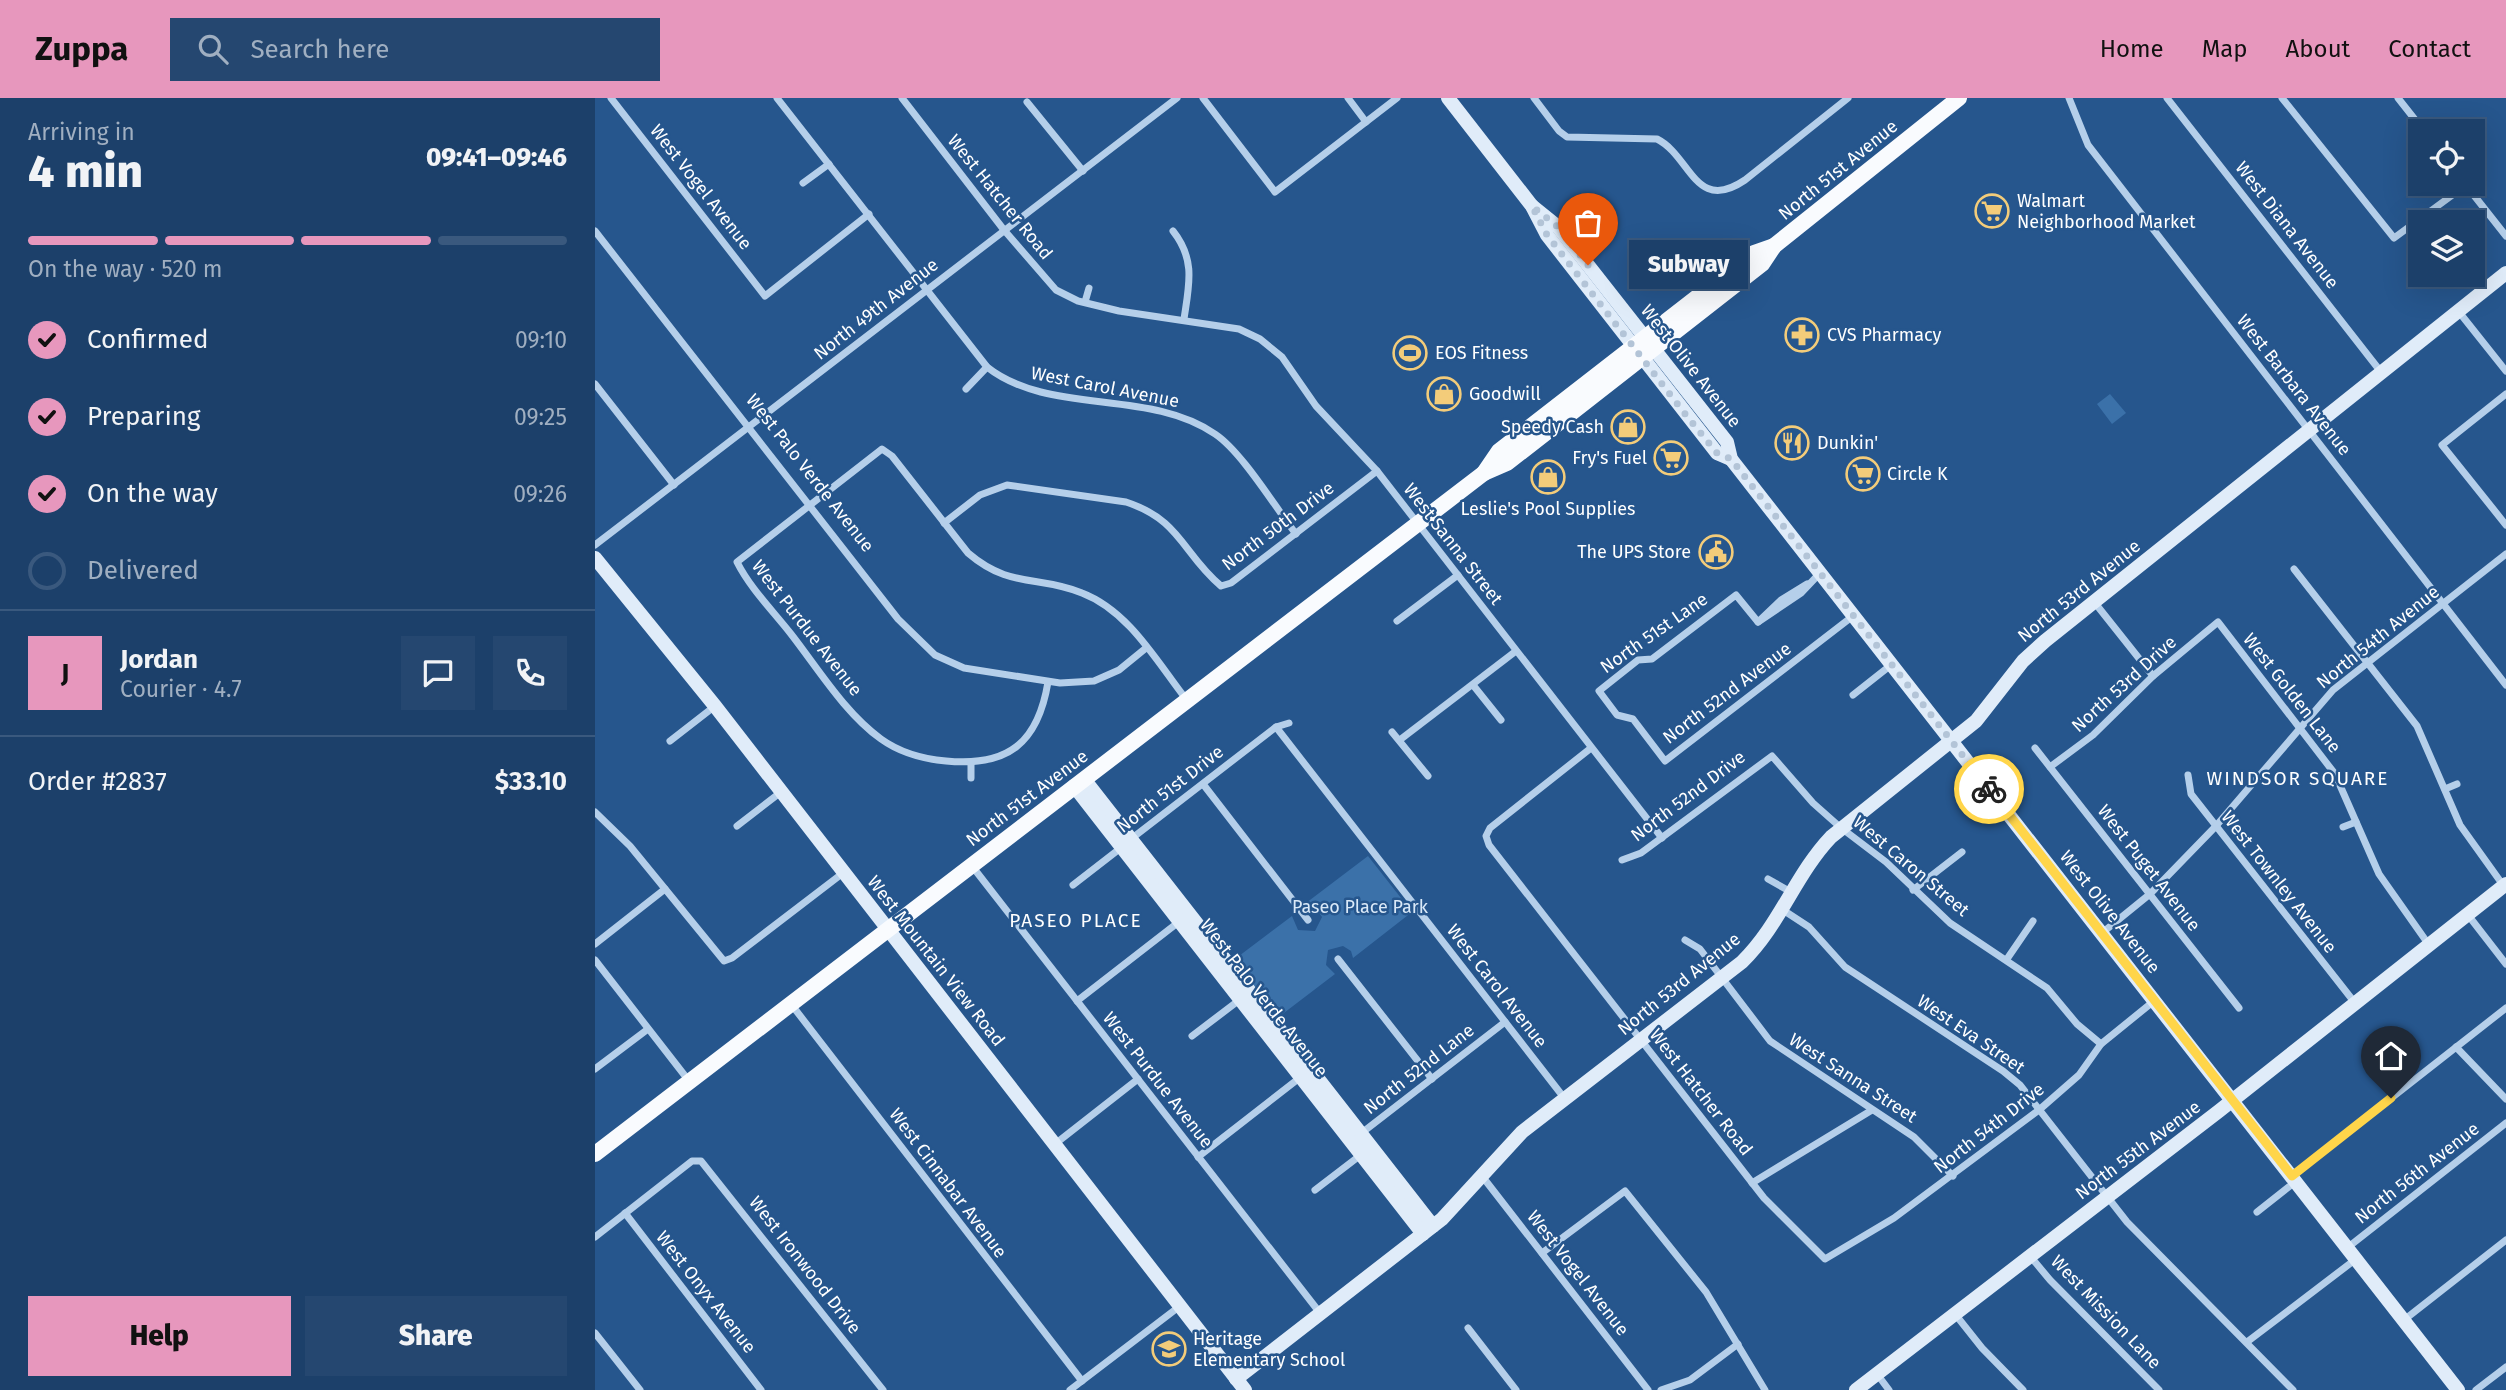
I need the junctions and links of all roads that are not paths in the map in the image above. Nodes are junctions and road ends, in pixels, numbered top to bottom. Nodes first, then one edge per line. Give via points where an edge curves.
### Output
1 (611, 98) edge
2 (777, 98) edge
3 (902, 98) edge
4 (1177, 98) edge
5 (1203, 98) edge
6 (1348, 98) edge
7 (1397, 98) edge
8 (1448, 98) edge
9 (1534, 98) edge
10 (1848, 98) edge
11 (1959, 98) edge
12 (2069, 98) edge
13 (2167, 98) edge
14 (2282, 98) edge
15 (2398, 98) edge
16 (1027, 102) dead end
17 (2415, 119) edge
18 (1366, 122) junction
19 (829, 164) junction
20 (1083, 170) junction
21 (803, 183) dead end
22 (2450, 196) edge
23 (2475, 196) edge
24 (869, 214) junction
25 (1004, 230) junction
26 (595, 231) edge
27 (1173, 231) dead end
28 (2506, 236) edge
29 (2506, 273) edge
30 (1089, 288) dead end
31 (928, 289) junction
32 (1085, 302) junction
33 (2458, 311) junction
34 (1184, 319) junction
35 (1644, 348) junction
36 (987, 367) junction
37 (2506, 371) edge
38 (2381, 372) junction
39 (595, 384) edge
40 (966, 389) dead end
41 (2506, 394) edge
42 (750, 426) junction
43 (2310, 430) junction
44 (1377, 471) junction
45 (674, 485) junction
46 (810, 503) junction
47 (944, 523) junction
48 (1418, 523) junction
49 (2506, 525) edge
50 (1296, 534) junction
51 (595, 545) edge
52 (2506, 554) edge
53 (595, 558) edge
54 (2294, 569) dead end
55 (1821, 573) junction
56 (1458, 575) junction
57 (2095, 603) junction
58 (2443, 604) junction
59 (1854, 616) junction
60 (1397, 621) dead end
61 (2218, 622) joint
62 (1146, 649) junction
63 (1516, 651) junction
64 (2367, 663) junction
65 (1892, 664) junction
66 (2153, 676) junction
67 (1048, 681) junction
68 (1473, 685) junction
69 (2506, 685) edge
70 (1599, 691) joint
71 (1853, 695) dead end
72 (1187, 700) junction
73 (715, 706) junction
74 (1501, 720) dead end
75 (1289, 723) dead end
76 (1276, 727) junction
77 (2299, 728) junction
78 (1392, 732) dead end
79 (1401, 739) junction
80 (1952, 740) junction
81 (670, 741) dead end
82 (883, 741) junction
83 (1591, 748) junction
84 (2035, 748) dead end
85 (877, 751) dead end
86 (1772, 757) joint
87 (971, 763) junction
88 (2050, 767) junction
89 (2187, 775) dead end
90 (1428, 776) dead end
91 (971, 778) dead end
92 (1079, 783) junction
93 (1203, 784) junction
94 (2457, 784) dead end
95 (2445, 789) junction
96 (781, 792) junction
97 (595, 812) edge
98 (2356, 822) junction
99 (737, 826) dead end
100 (2215, 826) junction
101 (1840, 827) junction
102 (2343, 827) dead end
103 (1662, 838) junction
104 (1126, 843) junction
105 (1962, 852) dead end
106 (1622, 860) dead end
107 (971, 865) junction
108 (843, 873) junction
109 (1768, 879) dead end
110 (1073, 885) dead end
111 (2505, 885) edge
112 (665, 889) junction
113 (1913, 890) junction
114 (1791, 892) junction
115 (2150, 894) junction
116 (1783, 910) junction
117 (2468, 914) junction
118 (1184, 918) junction
119 (1308, 920) dead end
120 (2033, 921) dead end
121 (888, 929) junction
122 (2102, 933) junction
123 (1685, 940) dead end
124 (595, 944) edge
125 (2429, 945) junction
126 (1338, 959) dead end
127 (2007, 959) junction
128 (595, 960) edge
129 (2506, 964) edge
130 (1722, 978) junction
131 (1245, 996) junction
132 (2155, 1000) junction
133 (1077, 1001) junction
134 (790, 1003) junction
135 (2355, 1003) junction
136 (2239, 1008) dead end
137 (2506, 1008) edge
138 (1505, 1022) junction
139 (648, 1028) junction
140 (1192, 1036) dead end
141 (1640, 1040) junction
142 (2101, 1044) junction
143 (2456, 1047) junction
144 (595, 1069) edge
145 (1306, 1073) junction
146 (1138, 1079) junction
147 (1432, 1079) junction
148 (689, 1081) junction
149 (1565, 1099) junction
150 (2506, 1099) edge
151 (2233, 1100) junction
152 (1872, 1110) junction
153 (2039, 1110) junction
154 (2506, 1123) edge
155 (1356, 1138) junction
156 (1055, 1144) junction
157 (1366, 1151) junction
158 (595, 1154) edge
159 (1198, 1157) junction
160 (1482, 1175) junction
161 (1953, 1176) junction
162 (2294, 1179) junction
163 (1752, 1183) junction
164 (1315, 1190) dead end
165 (2107, 1197) junction
166 (2257, 1212) dead end
167 (625, 1213) junction
168 (1428, 1230) junction
169 (595, 1237) edge
170 (2506, 1240) edge
171 (1542, 1253) junction
172 (2352, 1253) junction
173 (2030, 1256) junction
174 (1825, 1259) joint
175 (1179, 1306) junction
176 (1320, 1313) junction
177 (1955, 1314) junction
178 (2403, 1320) junction
179 (1468, 1328) dead end
180 (595, 1333) edge
181 (2247, 1342) junction
182 (1738, 1344) junction
183 (2506, 1367) edge
184 (1877, 1374) junction
185 (1082, 1381) junction
186 (1240, 1385) edge
187 (640, 1390) edge
188 (761, 1390) edge
189 (883, 1390) edge
190 (1070, 1390) edge
191 (1516, 1390) edge
192 (1648, 1390) edge
193 (1661, 1390) edge
194 (1765, 1390) edge
195 (1856, 1390) edge
196 (1889, 1390) edge
197 (2023, 1390) edge
198 (2159, 1390) edge
199 (2293, 1390) edge
200 (2458, 1390) edge
201 (2476, 1390) edge

1 - 24 street, West Vogel Avenue via 765,296
2 - 19 street, West Carol Avenue
3 - 25 street, West Hatcher Road
4 - 20 street, North 49th Avenue
5 - 18 street via 1275,192
6 - 18 street
7 - 18 street
8 - 35 street, West Olive Avenue via 1532,206 1558,227
9 - 10 street via 1567,137 1657,139 1697,182 1715,190 1733,188 1745,180
11 - 35 main road, North 51st Avenue via 1774,246 1753,253
12 - 43 street, West Barbara Avenue via 2088,145
13 - 38 street, West Diana Avenue
14 - 22 street via 2394,238
15 - 17 street
16 - 20 street
19 - 21 street
19 - 24 street, West Carol Avenue
20 - 25 street, North 49th Avenue
23 - 28 street
24 - 31 street, West Carol Avenue
25 - 31 street, North 49th Avenue
25 - 32 street, West Hatcher Road via 1056,290
26 - 42 street, West Palo Verde Avenue
27 - 34 street via 1190,261
29 - 33 street, North 53rd Avenue
30 - 32 street
31 - 36 street, West Carol Avenue
31 - 42 street, North 49th Avenue
32 - 34 street, West Hatcher Road
33 - 37 street
33 - 38 street, North 53rd Avenue
34 - 44 street, West Sanna Street via 1239,329 1260,339 1282,357 1316,406
35 - 48 main road, North 51st Avenue via 1499,451 1484,473
35 - 55 street, West Olive Avenue via 1717,453 1731,459
36 - 40 street
36 - 50 street, West Carol Avenue via 1021,388 1186,418 1217,435
38 - 43 street, North 53rd Avenue
39 - 45 street
41 - 49 street via 2442,445
42 - 45 street, North 49th Avenue
42 - 46 street, West Palo Verde Avenue
43 - 57 street, North 53rd Avenue
43 - 58 street, West Barbara Avenue
44 - 48 street, West Sanna Street
44 - 50 street, North 50th Drive
45 - 51 street, North 49th Avenue
46 - 47 street via 882,449
46 - 67 street, West Palo Verde Avenue via 898,619 935,655 964,668
46 - 82 street, West Purdue Avenue via 737,562 857,718
47 - 50 street, North 50th Drive via 980,495 1007,485 1126,502 1166,521 1221,586
47 - 62 street via 968,553 996,573 1080,592 1107,605
48 - 56 street, West Sanna Street
48 - 72 main road, North 51st Avenue
52 - 58 street, North 54th Avenue
53 - 73 street, West Mountain View Road
54 - 64 street
55 - 59 street, West Olive Avenue
55 - 70 street, North 51st Lane via 1801,593 1758,622 1736,595 1652,659 1638,660
56 - 60 street
56 - 63 street, West Sanna Street
57 - 66 street
57 - 80 street, North 53rd Avenue via 2023,661 1989,708
58 - 64 street, North 54th Avenue
58 - 69 street, West Barbara Avenue
59 - 65 street, West Olive Avenue
59 - 70 street, North 52nd Avenue via 1665,761 1633,719 1617,715
61 - 66 street, North 53rd Drive
61 - 77 street, West Golden Lane
62 - 67 street via 1119,670 1094,681
62 - 72 street
63 - 68 street
63 - 83 street, West Sanna Street
64 - 77 street, North 54th Avenue via 2333,690
64 - 95 street via 2417,726
65 - 71 street
65 - 80 street, West Olive Avenue
66 - 88 street, North 53rd Drive via 2093,735
67 - 87 street via 1041,713 1023,741 1005,755
68 - 74 street
68 - 79 street
72 - 92 main road, North 51st Avenue
73 - 81 street
73 - 96 street, West Mountain View Road
75 - 76 street, North 51st Drive
76 - 93 street, North 51st Drive
76 - 138 street, West Carol Avenue
77 - 98 street, West Golden Lane via 2341,784
77 - 100 street, North 54th Avenue
78 - 79 street
79 - 90 street
80 - 101 street, North 53rd Avenue
80 - 122 street, West Olive Avenue
82 - 85 street
82 - 87 street, West Purdue Avenue via 915,755
83 - 103 street, West Sanna Street
83 - 141 street, West Hatcher Road via 1490,828 1486,836
84 - 88 street, West Puget Avenue
86 - 101 street, West Caron Street
86 - 103 street, North 52nd Drive
87 - 91 street
88 - 115 street, West Puget Avenue
89 - 100 street, West Townley Avenue via 2191,794
92 - 104 street, West Palo Verde Avenue
92 - 107 main road, North 51st Avenue
93 - 104 street, North 51st Drive
93 - 119 street
94 - 95 street
95 - 111 street via 2468,839
96 - 99 street
96 - 108 street, West Mountain View Road
97 - 112 street
98 - 102 street
98 - 125 street, West Golden Lane via 2387,886
100 - 115 street, North 54th Avenue
100 - 135 street, West Townley Avenue
101 - 113 street, West Caron Street via 1886,862
101 - 114 street, North 53rd Avenue via 1811,859
103 - 106 street, North 52nd Drive
104 - 110 street, North 51st Drive
104 - 118 street, West Palo Verde Avenue
105 - 113 street
107 - 121 main road, North 51st Avenue
107 - 133 street, West Purdue Avenue
108 - 112 street via 724,961
108 - 121 street, West Mountain View Road
109 - 114 street
111 - 117 street, North 55th Avenue
112 - 124 street
113 - 127 street, West Caron Street via 1950,923
114 - 116 street, North 53rd Avenue
115 - 122 street, North 54th Avenue
115 - 136 street, West Puget Avenue
116 - 130 street, North 53rd Avenue via 1768,935
116 - 153 street, West Eva Street via 1809,927 1845,967 2003,1071
117 - 125 street, North 55th Avenue
117 - 129 street
118 - 131 street, West Palo Verde Avenue
118 - 133 street
120 - 127 street
121 - 134 main road, North 51st Avenue
121 - 156 street, West Mountain View Road
122 - 132 street, West Olive Avenue
123 - 130 street, West Sanna Street via 1700,949
125 - 135 street, North 55th Avenue
126 - 147 street
127 - 142 street, West Caron Street via 2047,988
128 - 139 street
130 - 141 street, North 53rd Avenue
130 - 152 street, West Sanna Street via 1770,1041
131 - 140 street
131 - 145 street, West Palo Verde Avenue
132 - 142 street, North 54th Drive
132 - 151 street, West Olive Avenue
133 - 146 street, West Purdue Avenue
134 - 148 main road, North 51st Avenue
134 - 185 street, West Cinnabar Avenue
135 - 151 street, North 55th Avenue
137 - 143 street
138 - 147 street, North 52nd Lane
138 - 149 street, West Carol Avenue
139 - 144 street
139 - 148 street
141 - 149 street, North 53rd Avenue
141 - 163 street, West Hatcher Road
142 - 153 street, North 54th Drive via 2079,1075
143 - 150 street
143 - 162 street
145 - 155 street, West Palo Verde Avenue
145 - 159 street
146 - 156 street
146 - 159 street, West Purdue Avenue
147 - 155 street, North 52nd Lane
148 - 158 main road, North 51st Avenue
149 - 160 street, North 53rd Avenue via 1506,1146
151 - 162 street, West Olive Avenue
151 - 165 street, North 55th Avenue
152 - 161 street, West Sanna Street via 1931,1151
152 - 163 street
153 - 161 street, North 54th Drive
153 - 165 street, West Eva Street
154 - 172 street, North 56th Avenue
155 - 157 street, West Palo Verde Avenue
156 - 175 street, West Mountain View Road
157 - 164 street
157 - 168 street, West Palo Verde Avenue
159 - 176 street, West Purdue Avenue
160 - 168 street, North 53rd Avenue
160 - 171 street, West Vogel Avenue
161 - 174 street, North 54th Drive
162 - 166 street
162 - 172 street, West Olive Avenue
163 - 174 street, West Hatcher Road
165 - 173 street, North 55th Avenue
165 - 181 street, West Eva Street
167 - 169 street
167 - 188 street, West Onyx Avenue
167 - 189 street, West Ironwood Drive via 692,1161 701,1161
168 - 176 street, North 53rd Avenue
170 - 178 street
171 - 182 street via 1625,1191 1706,1292
171 - 192 street, West Vogel Avenue
172 - 178 street, West Olive Avenue
172 - 181 street, North 56th Avenue
173 - 177 street, North 55th Avenue
173 - 198 street, West Mission Lane
175 - 185 street
175 - 186 street, West Mountain View Road
176 - 186 street, North 53rd Avenue
177 - 184 street, North 55th Avenue
177 - 197 street
178 - 200 street, West Olive Avenue
179 - 191 street
180 - 187 street
181 - 199 street, West Eva Street
182 - 193 street via 1690,1380
182 - 194 street
183 - 201 street
184 - 195 street, North 55th Avenue
184 - 196 street
185 - 190 street

